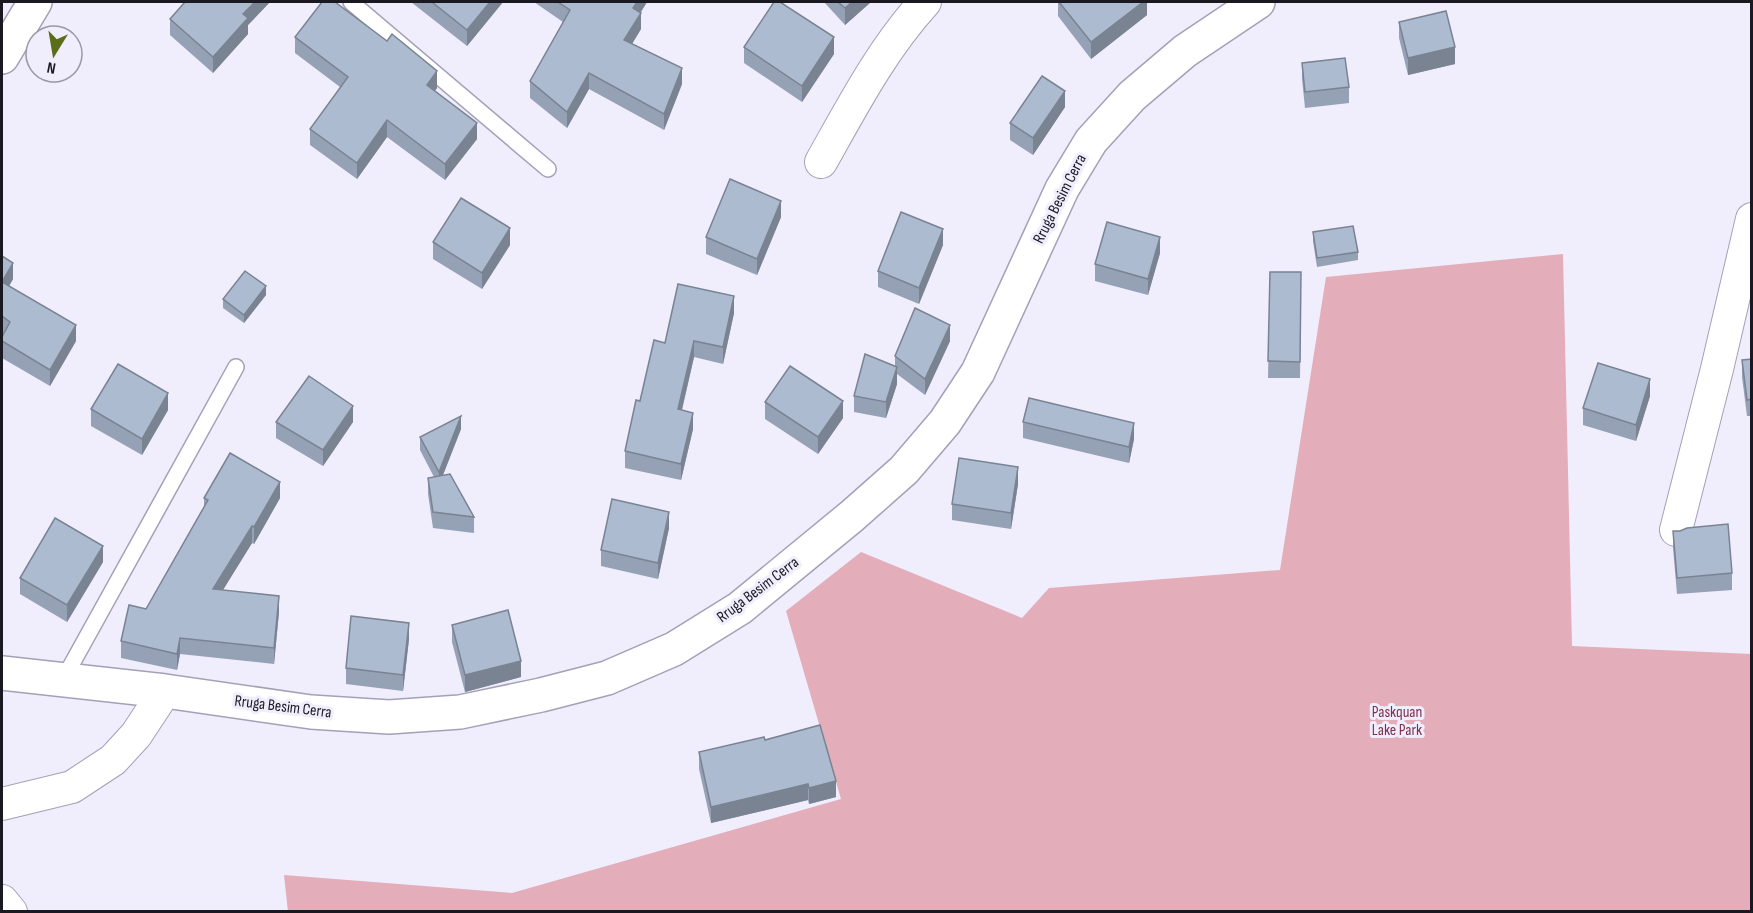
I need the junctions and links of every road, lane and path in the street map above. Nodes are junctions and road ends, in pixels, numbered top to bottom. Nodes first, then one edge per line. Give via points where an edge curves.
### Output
1 (35, 2) edge
2 (351, 2) edge
3 (925, 2) edge
4 (1258, 2) edge
5 (2, 57) edge
6 (821, 162) dead end
7 (548, 169) dead end
8 (1752, 219) edge
9 (237, 367) dead end
10 (1676, 530) edge
11 (2, 673) edge
12 (63, 680) junction
13 (165, 692) junction
14 (2, 804) edge
15 (2, 901) edge
16 (11, 912) edge

1 - 5 street
2 - 7 lane
3 - 6 street via 866,82
4 - 13 street, Rruga Besim Cerra via 1185,51 1132,96 1091,141 1062,189 978,372 945,422 904,470 740,608 674,648 607,678 460,712 389,717 311,712
8 - 10 street
9 - 12 lane
11 - 12 street, Rruga Besim Cerra
12 - 13 street, Rruga Besim Cerra
13 - 14 street via 136,735 113,760 72,787
15 - 16 street

